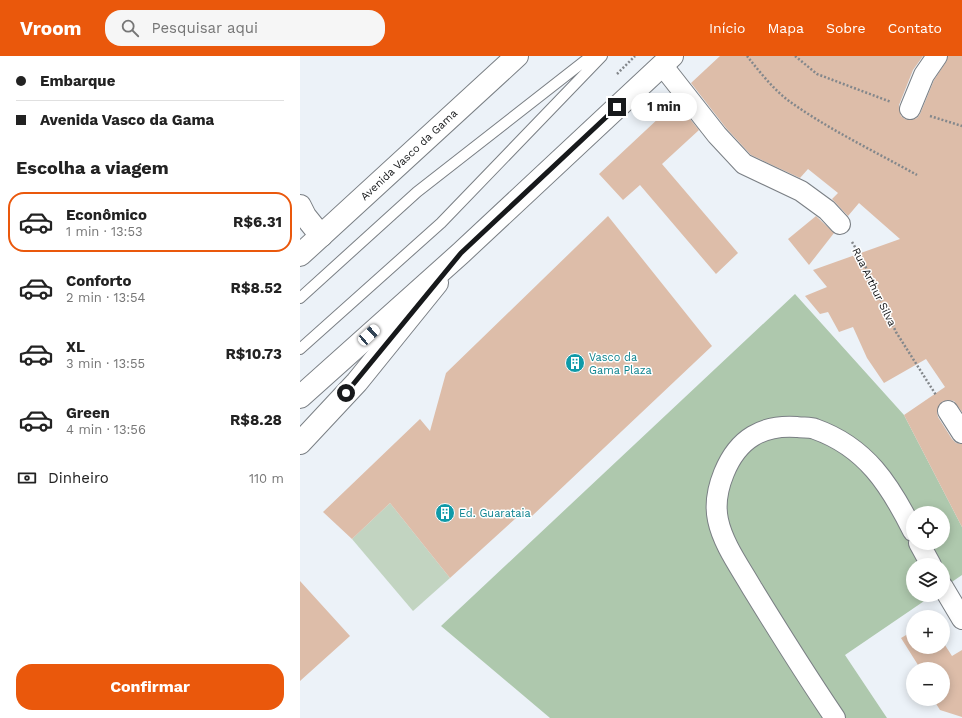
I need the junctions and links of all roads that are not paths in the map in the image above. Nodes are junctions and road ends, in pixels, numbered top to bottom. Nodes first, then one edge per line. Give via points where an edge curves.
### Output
1 (517, 56) edge
2 (591, 56) edge
3 (602, 56) edge
4 (937, 56) edge
5 (667, 61) edge
6 (910, 109) road end
7 (300, 206) edge
8 (840, 224) road end
9 (321, 236) junction
10 (461, 253) junction
11 (300, 255) edge
12 (300, 298) edge
13 (300, 348) edge
14 (300, 397) edge
15 (948, 411) road end
16 (962, 433) edge
17 (300, 443) edge
18 (906, 517) edge
19 (950, 599) edge
20 (962, 619) edge
21 (835, 718) edge

1 - 9 main road, Avenida Vasco da Gama
2 - 12 lane via 417,192
3 - 13 lane via 441,223
4 - 6 street via 924,75
5 - 8 street via 717,135 740,160 807,195
5 - 10 main road
7 - 9 main road
9 - 11 main road, Avenida Vasco da Gama
10 - 14 main road
10 - 17 main road via 357,382
15 - 16 street
18 - 21 street via 894,494 871,464 846,444 814,428 781,426 753,436 731,457 718,490 718,520 728,545 786,645
19 - 20 street

